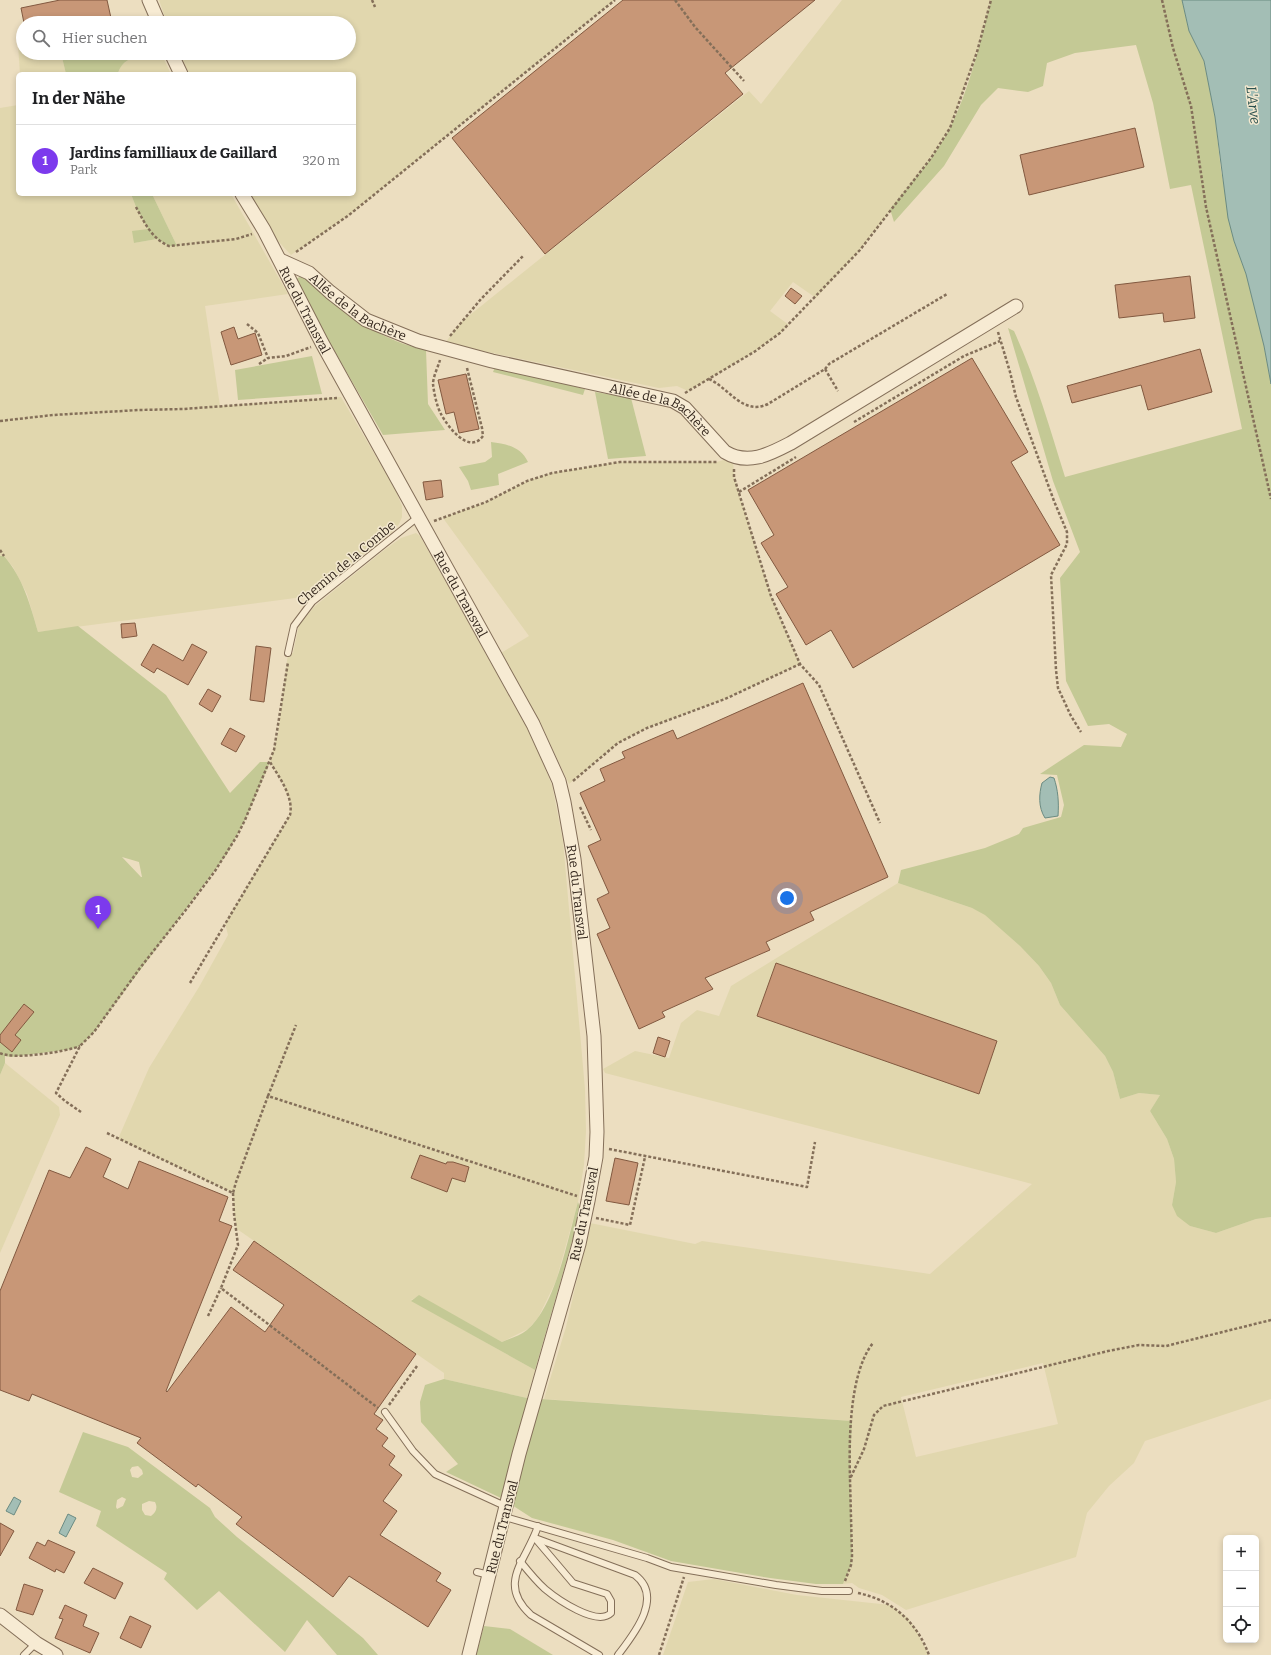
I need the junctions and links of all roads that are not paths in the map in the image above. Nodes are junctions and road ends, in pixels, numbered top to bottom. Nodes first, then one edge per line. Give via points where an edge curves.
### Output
1 (149, 0) edge
2 (156, 16) edge
3 (174, 60) edge
4 (180, 72) edge
5 (243, 196) edge
6 (280, 260) junction
7 (1016, 306) dead end
8 (420, 522) junction
9 (288, 653) road end
10 (385, 1412) road end
11 (506, 1512) junction
12 (538, 1526) junction
13 (534, 1537) junction
14 (520, 1561) junction
15 (849, 1591) road end
16 (0, 1615) edge
17 (36, 1643) junction
18 (24, 1655) edge
19 (56, 1655) edge
20 (469, 1655) edge
21 (599, 1655) edge
22 (618, 1655) edge

1 - 2 street
3 - 4 street
5 - 6 street, Rue du Transval
6 - 7 street, Allée de la Bachère via 309,273 366,320 399,334 444,348 673,401 685,408 717,446 733,457 742,458 761,457 778,450
6 - 8 street, Rue du Transval via 322,343
8 - 9 lane, Chemin de la Combe via 312,602 294,626
8 - 11 street, Rue du Transval via 533,724 556,773 574,859 596,1068 596,1152 585,1216 519,1454
10 - 11 lane via 413,1451 435,1474
11 - 12 lane
11 - 20 street, Rue du Transval via 483,1574
12 - 13 lane
12 - 15 lane via 671,1567 776,1585 822,1591
13 - 14 lane
13 - 14 lane via 573,1583 607,1594 611,1602 611,1613 598,1618 569,1606 542,1586
13 - 22 lane via 634,1574 642,1582 648,1595 639,1627
14 - 21 lane via 514,1583 517,1597 523,1607 531,1615
16 - 17 street
17 - 18 lane
17 - 19 street

